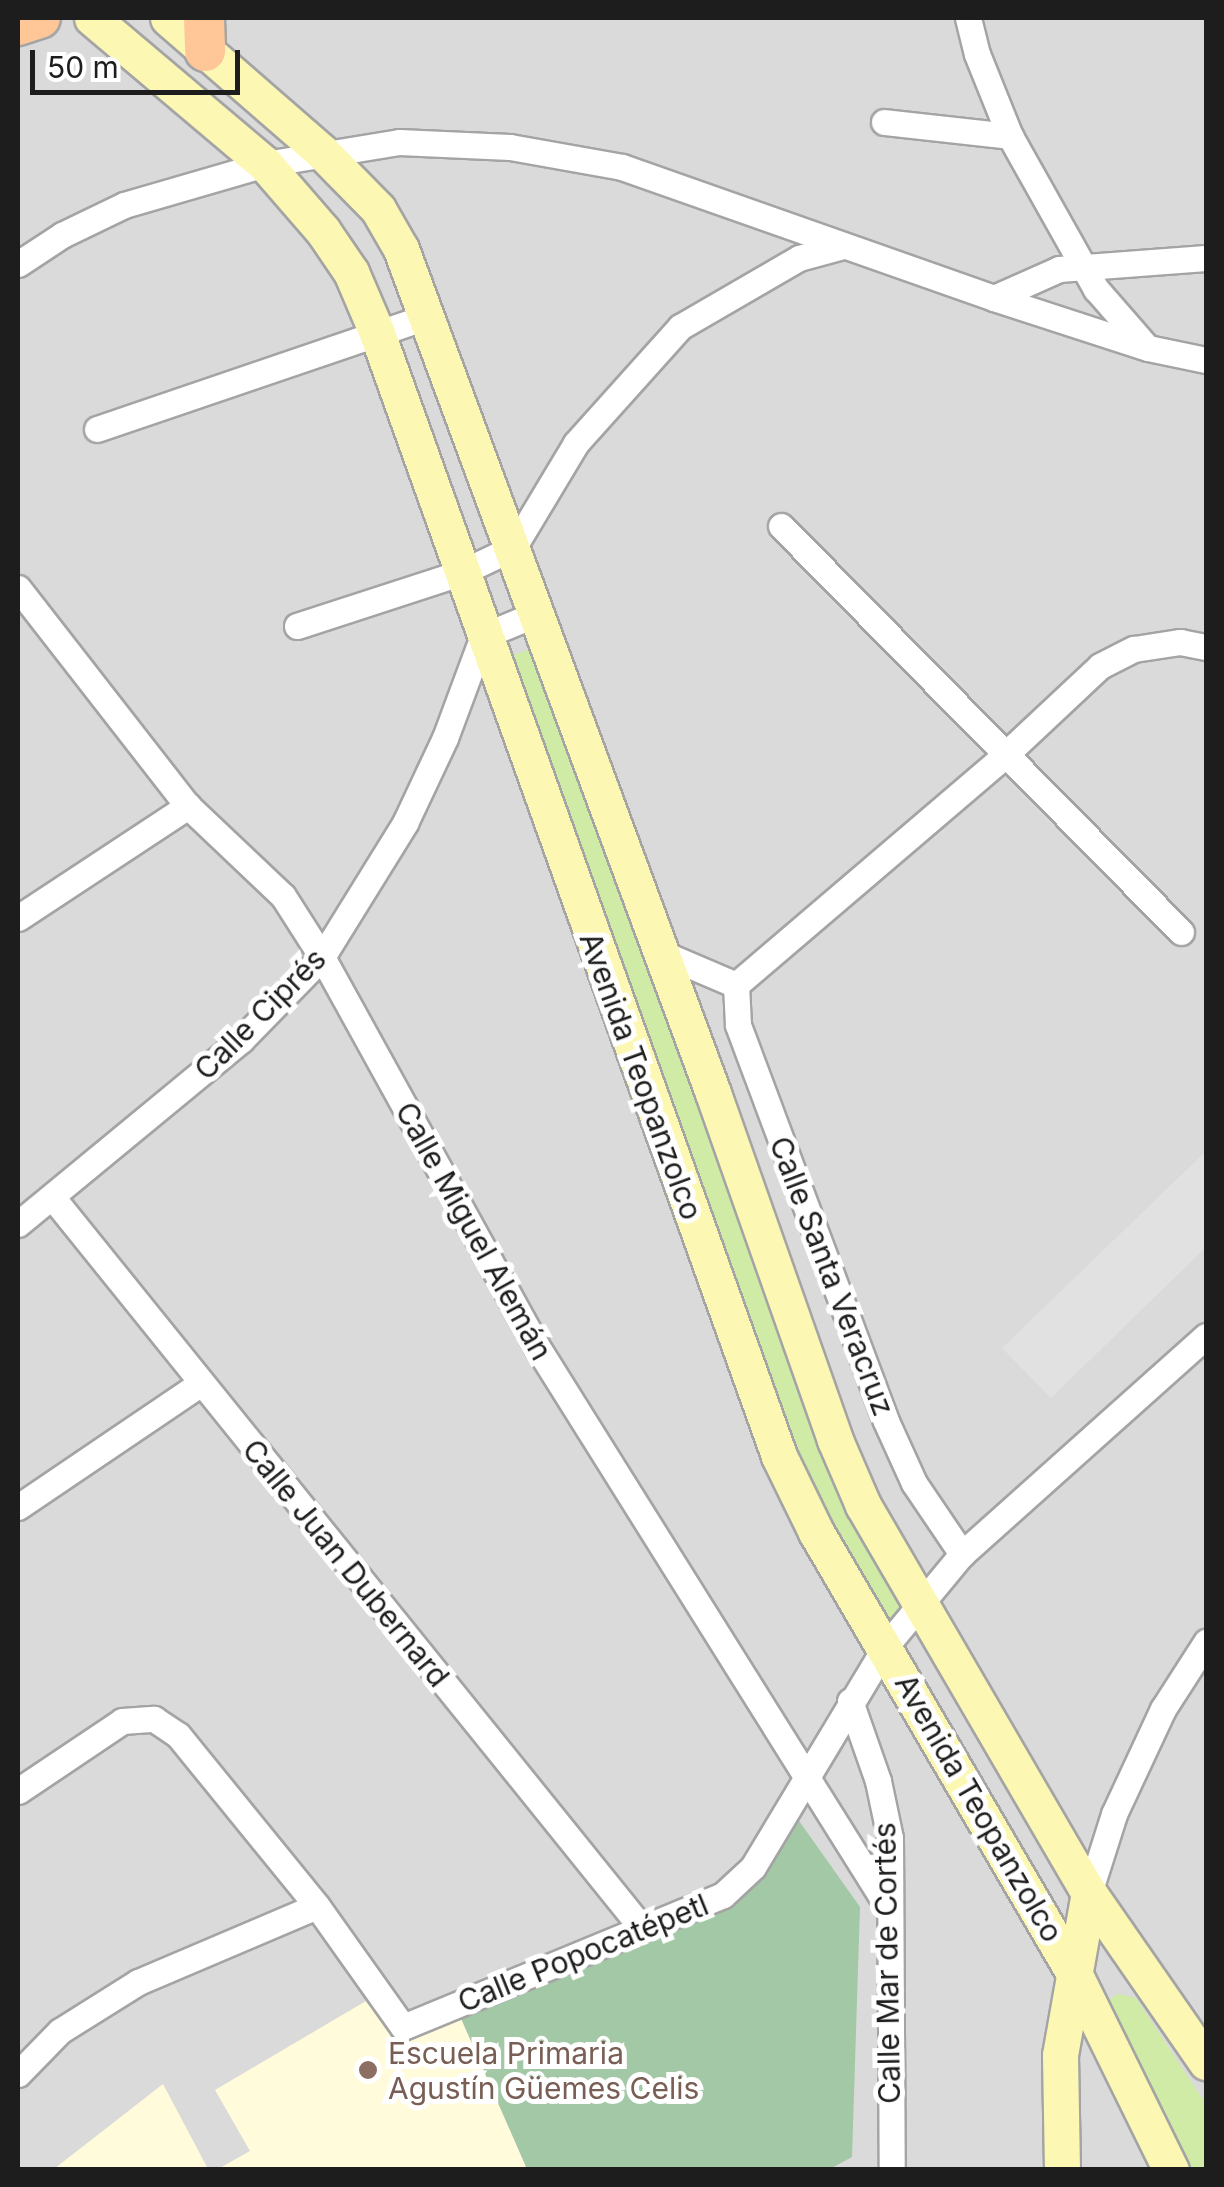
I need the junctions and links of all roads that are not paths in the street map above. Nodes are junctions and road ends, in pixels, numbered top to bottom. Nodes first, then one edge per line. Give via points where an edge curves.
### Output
1 (40, 18) edge
2 (92, 18) edge
3 (168, 18) edge
4 (968, 18) edge
5 (18, 25) edge
6 (204, 34) edge
7 (884, 122) dead end
8 (1010, 136) junction
9 (322, 152) junction
10 (265, 164) junction
11 (843, 246) junction
12 (1206, 258) edge
13 (18, 264) edge
14 (1083, 266) junction
15 (994, 298) junction
16 (428, 316) junction
17 (377, 333) junction
18 (1148, 348) junction
19 (1206, 360) edge
20 (97, 430) dead end
21 (781, 526) dead end
22 (514, 548) junction
23 (460, 574) junction
24 (21, 599) edge
25 (536, 614) junction
26 (297, 626) dead end
27 (483, 636) junction
28 (1206, 647) edge
29 (1005, 755) junction
30 (188, 806) junction
31 (18, 918) edge
32 (1181, 932) dead end
33 (659, 952) junction
34 (322, 957) junction
35 (736, 985) junction
36 (53, 1198) junction
37 (18, 1224) edge
38 (1206, 1336) edge
39 (201, 1383) junction
40 (18, 1507) edge
41 (962, 1554) junction
42 (918, 1606) junction
43 (1206, 1642) edge
44 (885, 1647) junction
45 (850, 1701) junction
46 (804, 1779) junction
47 (18, 1791) edge
48 (1089, 1893) junction
49 (317, 1906) junction
50 (888, 1907) junction
51 (641, 1927) junction
52 (1076, 1974) junction
53 (1206, 2062) edge
54 (18, 2074) edge
55 (892, 2170) edge
56 (1062, 2170) edge
57 (1171, 2170) edge

1 - 5 main road
2 - 10 main road, Avenida Teopanzolco
3 - 6 main road, Avenida Teopanzolco
4 - 8 street
6 - 9 main road, Avenida Teopanzolco
7 - 8 street
8 - 14 street
9 - 10 street
9 - 11 street via 400,142 470,145 622,167
9 - 16 main road, Avenida Teopanzolco via 378,209
10 - 13 street via 124,205
10 - 17 main road, Avenida Teopanzolco via 351,272
11 - 15 street
11 - 22 street via 799,258 680,327 576,443
12 - 14 street
14 - 15 street via 1036,276
14 - 18 street via 1111,310
15 - 18 street
16 - 17 street
16 - 22 main road, Avenida Teopanzolco
17 - 20 street
17 - 23 main road, Avenida Teopanzolco
18 - 19 street
21 - 29 street
22 - 23 street
22 - 25 main road, Avenida Teopanzolco
23 - 26 street
23 - 27 main road, Avenida Teopanzolco
24 - 30 street, Calle Miguel Alemán
25 - 27 street
25 - 33 main road, Avenida Teopanzolco
27 - 34 street, Calle Ciprés via 405,824
27 - 44 main road, Avenida Teopanzolco via 779,1456
28 - 29 street via 1180,642 1134,649 1100,666
29 - 32 street
29 - 35 street
30 - 31 street
30 - 34 street, Calle Miguel Alemán via 283,896
33 - 35 street
33 - 42 main road, Avenida Teopanzolco via 835,1440
34 - 36 street, Calle Ciprés via 242,1040
34 - 46 street, Calle Miguel Alemán via 536,1346
35 - 41 street, Calle Santa Veracruz via 738,1026 885,1419 914,1484
36 - 37 street, Calle Ciprés
36 - 39 street, Calle Juan Dubernard
38 - 41 street
39 - 40 street
39 - 51 street, Calle Juan Dubernard
41 - 42 street
42 - 44 street
42 - 48 main road, Avenida Teopanzolco
43 - 48 street via 1163,1709 1127,1785
44 - 45 street, Calle Popocatépetl
44 - 52 main road, Avenida Teopanzolco
45 - 46 street, Calle Popocatépetl
45 - 50 street, Calle Mar de Cortés via 890,1838
46 - 50 street, Calle Miguel Alemán
46 - 51 street, Calle Popocatépetl via 753,1868 723,1895
47 - 49 street, Calle Popocatépetl via 122,1721 154,1719 178,1734
48 - 52 main road
48 - 53 main road, Avenida Teopanzolco
49 - 51 street, Calle Popocatépetl via 403,2027
49 - 54 street via 138,1982 60,2031
50 - 55 street, Calle Mar de Cortés
52 - 56 main road via 1060,2055
52 - 57 main road, Avenida Teopanzolco

